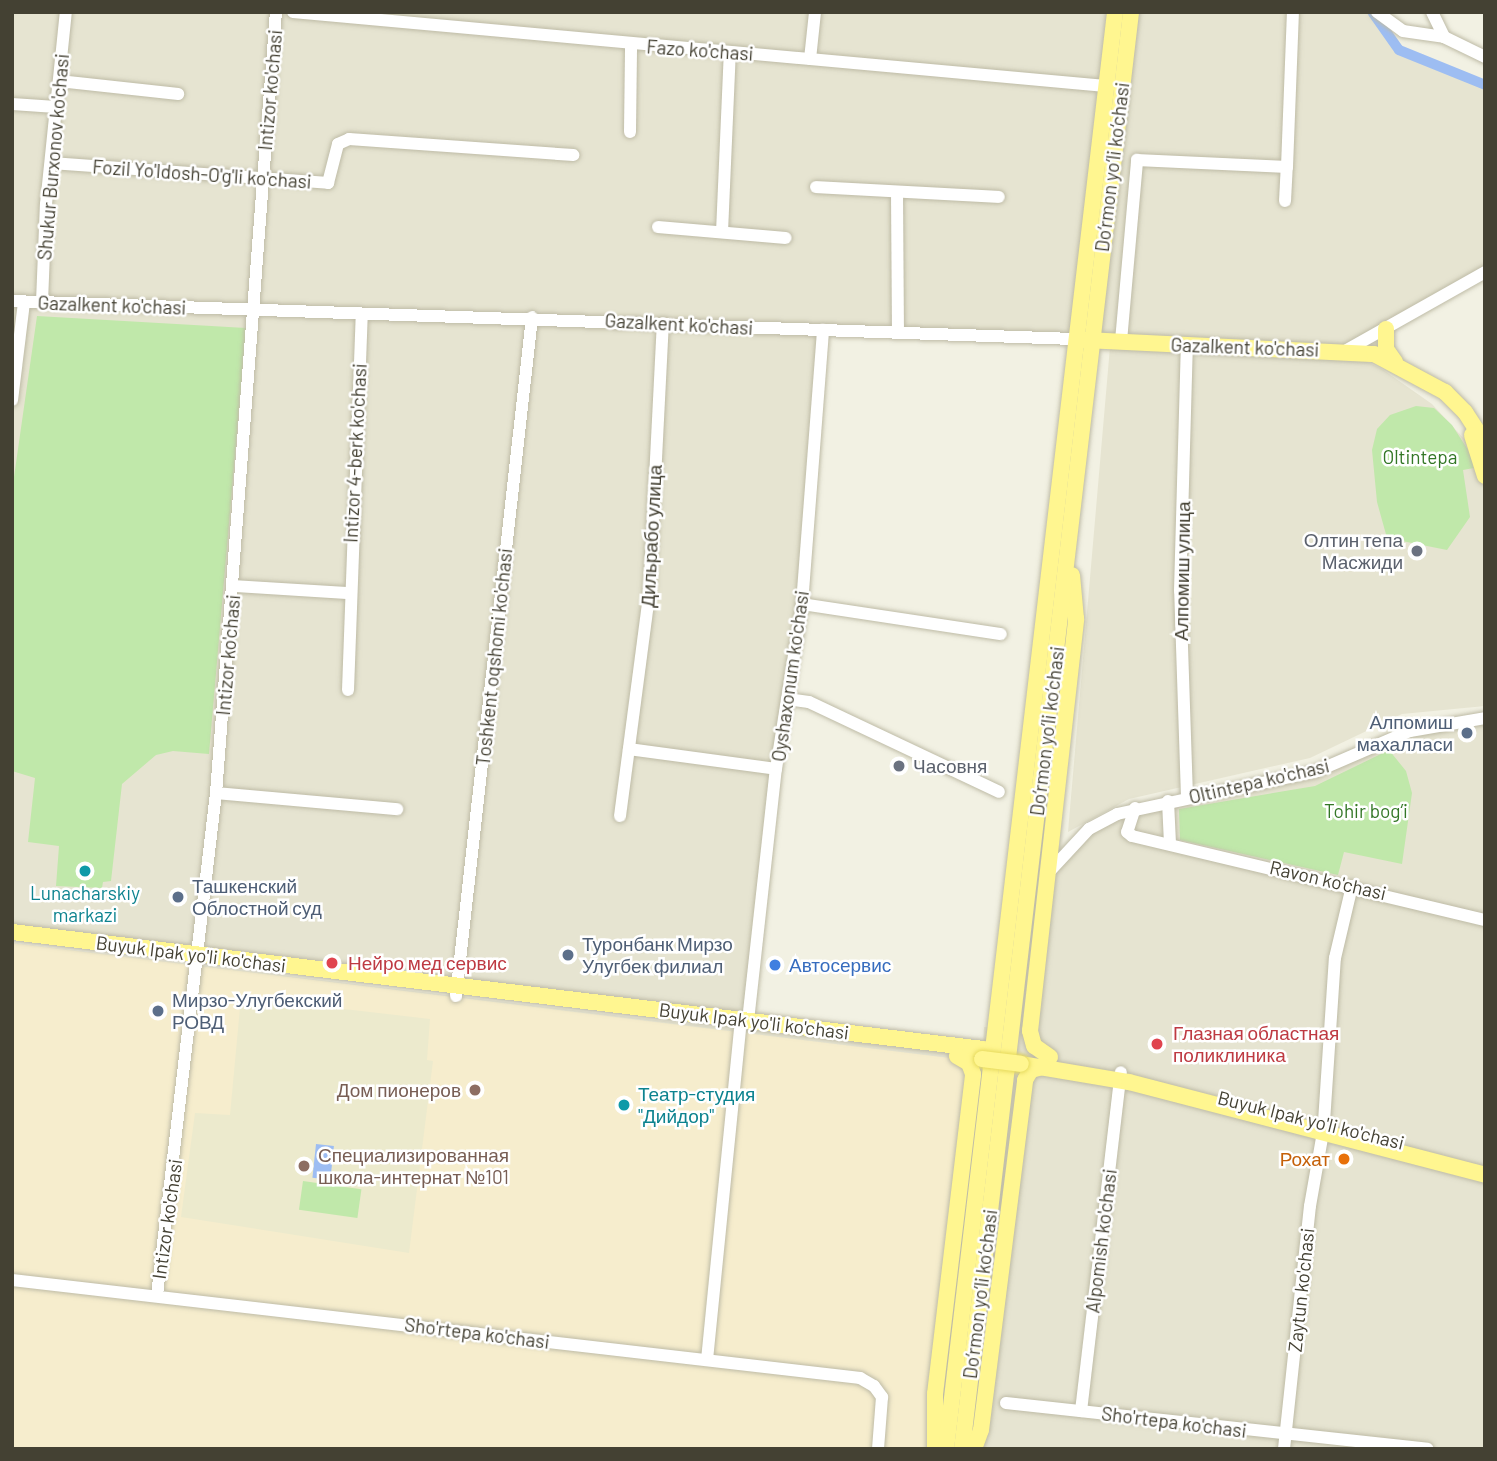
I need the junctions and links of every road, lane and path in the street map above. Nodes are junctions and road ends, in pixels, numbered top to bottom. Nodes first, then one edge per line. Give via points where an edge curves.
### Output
1 (66, 12) edge
2 (276, 12) edge
3 (293, 12) edge
4 (815, 12) edge
5 (1115, 12) edge
6 (1131, 12) edge
7 (1293, 12) edge
8 (1377, 12) edge
9 (1432, 12) edge
10 (1444, 37) junction
11 (631, 46) junction
12 (730, 52) junction
13 (1485, 57) edge
14 (810, 59) junction
15 (59, 81) junction
16 (1106, 86) junction
17 (178, 94) dead end
18 (12, 104) edge
19 (56, 107) junction
20 (630, 131) dead end
21 (573, 155) dead end
22 (51, 163) junction
23 (1287, 167) junction
24 (263, 177) junction
25 (816, 187) dead end
26 (897, 192) junction
27 (999, 197) dead end
28 (1285, 201) dead end
29 (658, 227) dead end
30 (722, 232) junction
31 (786, 237) dead end
32 (1485, 272) edge
33 (18, 301) edge
34 (42, 302) junction
35 (256, 311) junction
36 (362, 313) junction
37 (532, 317) junction
38 (663, 323) junction
39 (1386, 329) junction
40 (823, 330) junction
41 (898, 332) junction
42 (1074, 339) junction
43 (1091, 340) junction
44 (1121, 341) junction
45 (1187, 344) junction
46 (1345, 351) junction
47 (1399, 366) junction
48 (12, 400) edge
49 (1485, 443) edge
50 (1485, 476) edge
51 (1069, 546) junction
52 (234, 586) junction
53 (349, 593) junction
54 (802, 604) junction
55 (1001, 634) dead end
56 (348, 690) dead end
57 (787, 699) junction
58 (1485, 718) edge
59 (629, 749) junction
60 (776, 769) junction
61 (999, 792) dead end
62 (216, 793) junction
63 (1187, 797) junction
64 (1168, 801) junction
65 (1135, 808) junction
66 (397, 809) dead end
67 (620, 816) dead end
68 (1085, 834) junction
69 (1053, 838) junction
70 (1170, 844) junction
71 (1049, 872) junction
72 (1352, 886) junction
73 (1485, 920) edge
74 (12, 932) edge
75 (12, 943) edge
76 (199, 960) junction
77 (457, 991) junction
78 (744, 1025) junction
79 (983, 1054) junction
80 (957, 1056) junction
81 (1050, 1062) junction
82 (1121, 1076) junction
83 (1323, 1127) junction
84 (1485, 1165) edge
85 (1485, 1175) edge
86 (12, 1280) edge
87 (157, 1296) junction
88 (706, 1360) junction
89 (1006, 1403) dead end
90 (1081, 1411) junction
91 (1286, 1435) junction
92 (878, 1449) edge
93 (935, 1449) edge
94 (946, 1449) edge
95 (962, 1449) edge
96 (974, 1449) edge
97 (1284, 1449) edge
98 (1427, 1449) edge

1 - 15 street, Shukur Burxonov ko'chasi
2 - 24 street, Intizor ko'chasi
3 - 11 street, Fazo ko'chasi
4 - 14 street
5 - 16 main road, Do‘rmon yo‘li ko‘chasi
6 - 43 main road, Do‘rmon yo‘li ko‘chasi
7 - 23 street
8 - 10 street via 1403,31
9 - 10 street
10 - 13 street
11 - 12 street, Fazo ko'chasi
11 - 20 street
12 - 14 street, Fazo ko'chasi
12 - 30 street
14 - 16 street, Fazo ko'chasi
15 - 17 street
15 - 19 street, Shukur Burxonov ko'chasi
16 - 42 main road, Do‘rmon yo‘li ko‘chasi
18 - 19 street
19 - 22 street, Shukur Burxonov ko'chasi
21 - 24 street, Fozil Yo'ldosh-O'g'li ko'chasi via 349,139 338,144 328,183
22 - 24 street, Fozil Yo'ldosh-O'g'li ko'chasi
22 - 34 street, Shukur Burxonov ko'chasi
23 - 28 street
23 - 44 street via 1137,160
24 - 35 street, Intizor ko'chasi
25 - 26 street
26 - 27 street
26 - 41 street
29 - 30 street
30 - 31 street
32 - 39 street
33 - 34 street, Gazalkent ko'chasi
33 - 48 street
34 - 35 street, Gazalkent ko'chasi
35 - 36 street, Gazalkent ko'chasi
35 - 52 street, Intizor ko'chasi
36 - 37 street, Gazalkent ko'chasi
36 - 53 street, Intizor 4-berk ko'chasi
37 - 38 street, Gazalkent ko'chasi
37 - 77 street, Toshkent oqshomi ko'chasi
38 - 40 street, Gazalkent ko'chasi
38 - 59 street, Дильрабо улица via 649,597
39 - 46 street
39 - 47 main road via 1386,349
40 - 41 street, Gazalkent ko'chasi
40 - 54 street, Oyshaxonum ko'chasi
41 - 42 street, Gazalkent ko'chasi
42 - 43 main road, Gazalkent ko'chasi
42 - 94 main road, Do‘rmon yo‘li ko‘chasi
43 - 44 main road, Gazalkent ko'chasi
43 - 51 main road, Do‘rmon yo‘li ko‘chasi
44 - 45 main road, Gazalkent ko'chasi
45 - 46 main road, Gazalkent ko'chasi
45 - 63 street, Алпомиш улица via 1180,592
46 - 47 main road, Gazalkent ko'chasi via 1374,354
47 - 49 main road via 1421,375 1456,401
47 - 50 main road via 1460,419 1477,445
51 - 69 main road via 1076,619
51 - 95 main road, Do‘rmon yo‘li ko‘chasi
52 - 53 street
52 - 62 street, Intizor ko'chasi
53 - 56 street, Intizor 4-berk ko'chasi
54 - 55 street
54 - 57 street, Oyshaxonum ko'chasi
57 - 60 street, Oyshaxonum ko'chasi
57 - 61 street via 809,702
58 - 63 street, Oltintepa ko'chasi via 1410,731 1317,771
59 - 60 street
59 - 67 street, Дильрабо улица
60 - 78 street, Oyshaxonum ko'chasi
62 - 66 street
62 - 76 street, Intizor ko'chasi
63 - 64 street, Oltintepa ko'chasi
64 - 65 street, Oltintepa ko'chasi
64 - 70 street
65 - 68 street, Oltintepa ko'chasi via 1108,818
65 - 70 street, Ravon ko'chasi via 1129,835
68 - 69 street
68 - 71 street, Oltintepa ko'chasi
69 - 71 main road
70 - 72 street, Ravon ko'chasi
71 - 81 main road via 1030,1031 1034,1046
72 - 73 street, Ravon ko'chasi
72 - 83 street, Zaytun ko'chasi via 1335,958
74 - 76 main road, Buyuk Ipak yo'li ko'chasi
75 - 76 main road, Buyuk Ipak yo'li ko'chasi
76 - 77 main road, Buyuk Ipak yo'li ko'chasi
76 - 87 street, Intizor ko'chasi
77 - 78 main road, Buyuk Ipak yo'li ko'chasi
78 - 79 main road, Buyuk Ipak yo'li ko'chasi
78 - 80 main road, Buyuk Ipak yo'li ko'chasi
78 - 88 street, Oyshaxonum ko'chasi
79 - 80 main road, Buyuk Ipak yo'li ko'chasi
79 - 81 main road, Buyuk Ipak yo'li ko'chasi
80 - 93 main road via 969,1063 973,1074 935,1394
81 - 82 main road, Buyuk Ipak yo'li ko'chasi
81 - 96 main road via 1031,1070 1025,1080 981,1430
82 - 83 main road, Buyuk Ipak yo'li ko'chasi
82 - 90 street, Alpomish ko'chasi
83 - 84 main road, Buyuk Ipak yo'li ko'chasi
83 - 85 main road, Buyuk Ipak yo'li ko'chasi
83 - 91 street, Zaytun ko'chasi via 1308,1220
86 - 87 street, Sho'rtepa ko'chasi
87 - 88 street, Sho'rtepa ko'chasi
88 - 92 street, Sho'rtepa ko'chasi via 865,1380 877,1389 883,1402
89 - 90 street, Sho'rtepa ko'chasi
90 - 91 street, Sho'rtepa ko'chasi
91 - 97 street, Zaytun ko'chasi
91 - 98 street, Sho'rtepa ko'chasi

